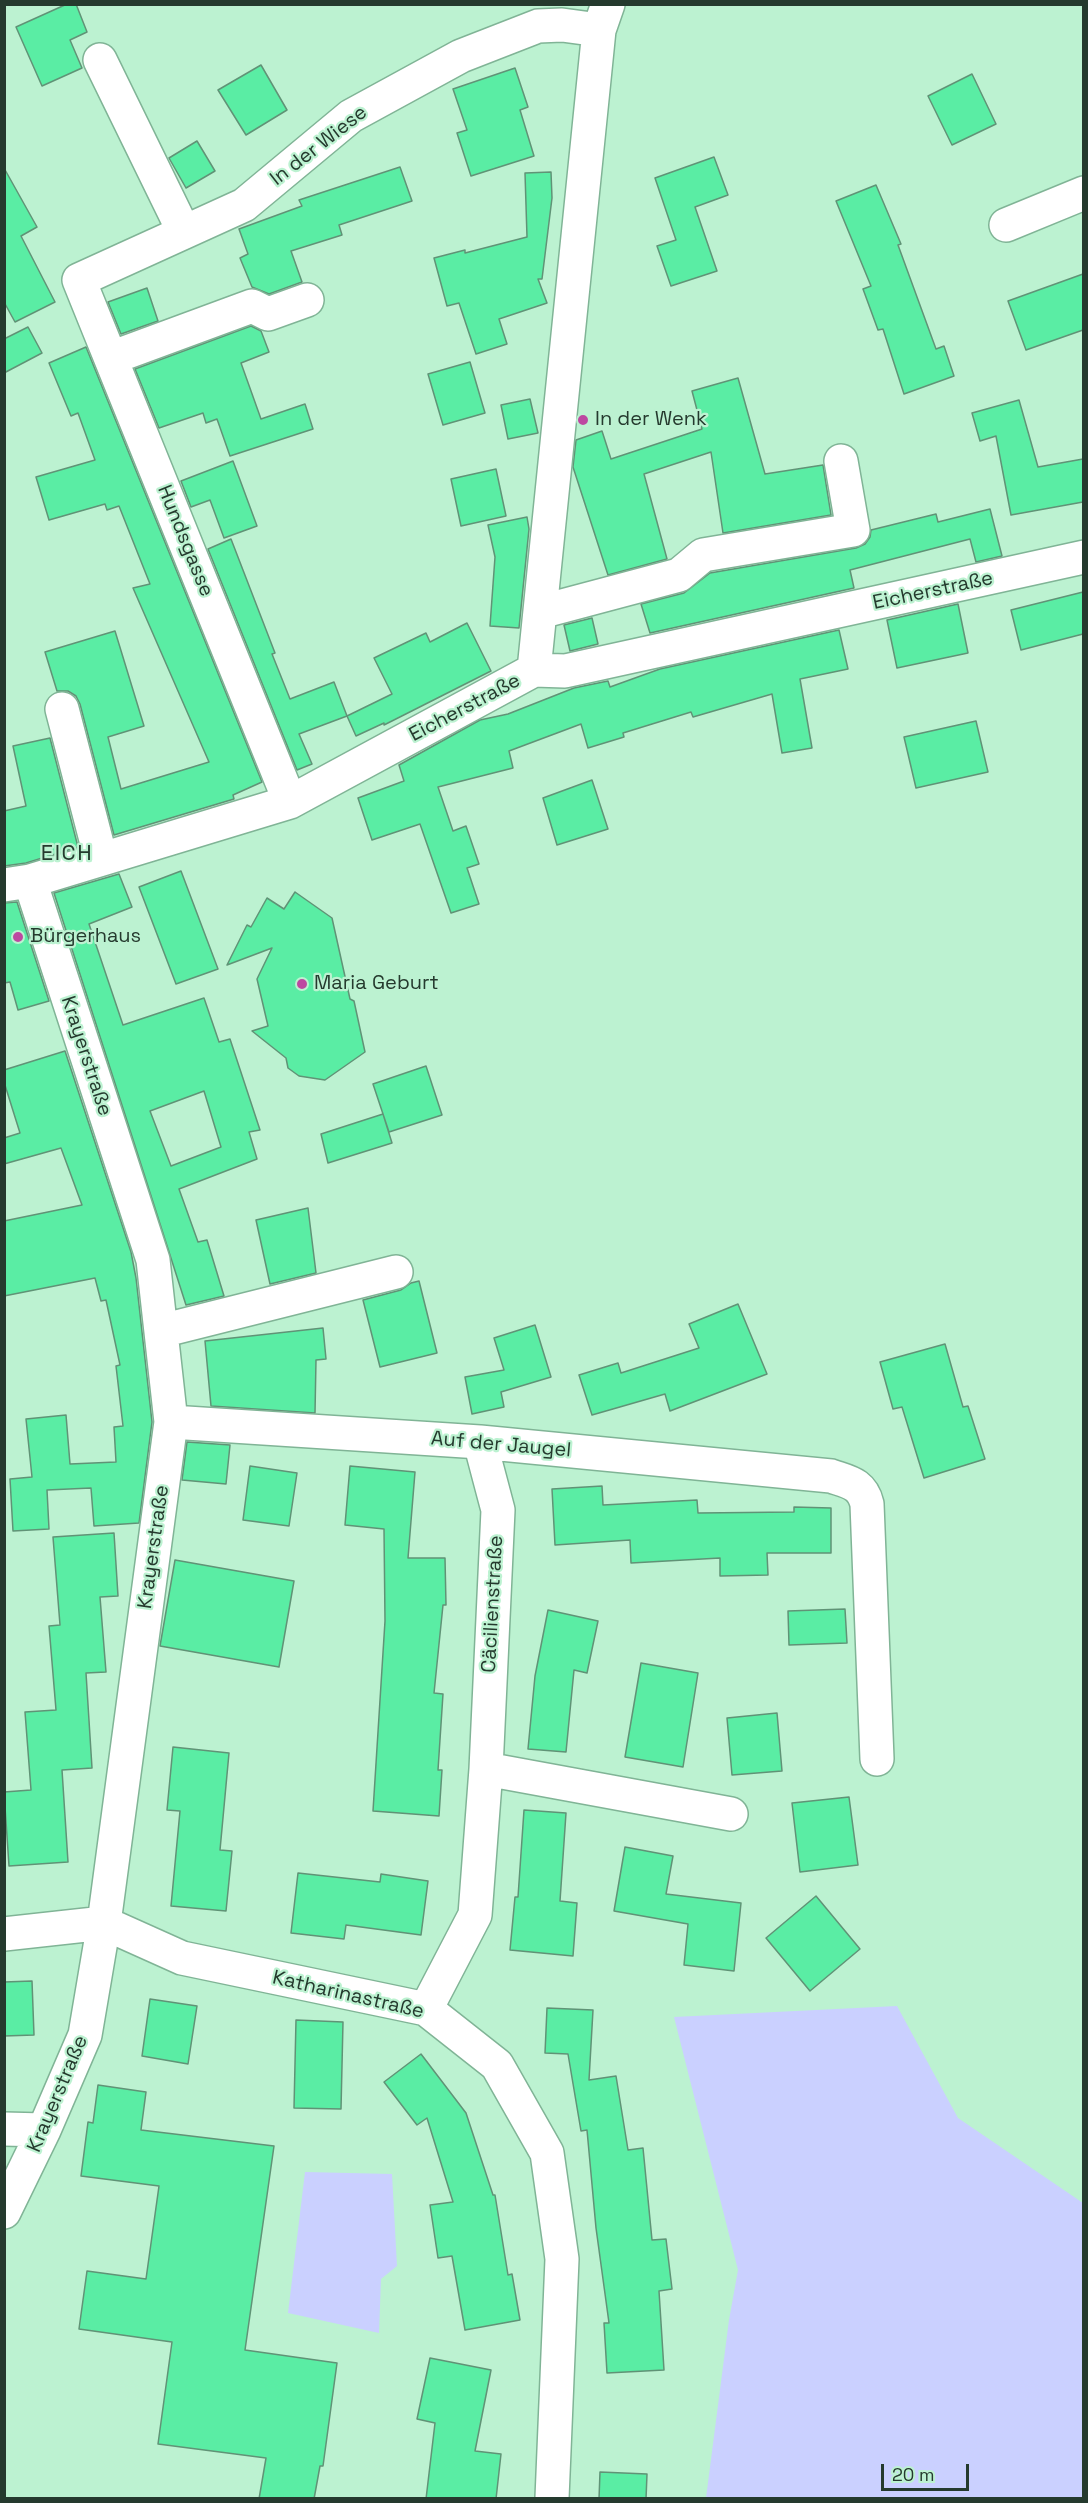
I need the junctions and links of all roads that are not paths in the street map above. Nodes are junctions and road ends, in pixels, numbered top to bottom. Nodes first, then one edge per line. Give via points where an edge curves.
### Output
1 (603, 17) edge
2 (100, 60) dead end
3 (1083, 193) edge
4 (1006, 225) dead end
5 (184, 232) junction
6 (79, 280) joint
7 (307, 300) dead end
8 (111, 357) junction
9 (841, 462) dead end
10 (1083, 557) edge
11 (540, 612) junction
12 (534, 670) junction
13 (62, 709) dead end
14 (290, 802) junction
15 (101, 859) junction
16 (17, 883) edge
17 (396, 1272) dead end
18 (161, 1331) junction
19 (171, 1422) junction
20 (480, 1442) junction
21 (877, 1759) dead end
22 (486, 1768) junction
23 (731, 1814) dead end
24 (104, 1923) junction
25 (4, 1934) edge
26 (426, 2009) junction
27 (4, 2129) edge
28 (44, 2130) junction
29 (4, 2212) edge
30 (552, 2499) edge

1 - 5 street, In der Wiese via 538,26 461,56 351,116 244,205
1 - 11 street
2 - 5 street
3 - 4 street
5 - 6 street, In der Wiese
6 - 8 street, Hundsgasse
7 - 8 street via 268,314 252,306
8 - 14 street, Hundsgasse
9 - 11 street via 853,530 703,555 679,575
10 - 12 street, Eicherstraße via 565,671
11 - 12 street
12 - 14 street, Eicherstraße
13 - 15 street
14 - 15 street, Eicherstraße
15 - 16 street, Eicherstraße
16 - 18 street, Krayerstraße via 153,1260
17 - 18 street
18 - 19 street, Krayerstraße
19 - 20 street, Auf der Jaugel
19 - 24 street, Krayerstraße
20 - 21 street, Auf der Jaugel via 831,1476 856,1485 867,1504
20 - 22 street, Cäcilienstraße via 498,1510
22 - 23 street
22 - 26 street, Cäcilienstraße via 475,1915
24 - 25 street
24 - 26 street, Katharinastraße via 182,1959
24 - 28 street, Krayerstraße via 85,2035
26 - 30 street, Katharinastraße via 497,2065 548,2153 562,2259
27 - 28 street
28 - 29 street, Krayerstraße

